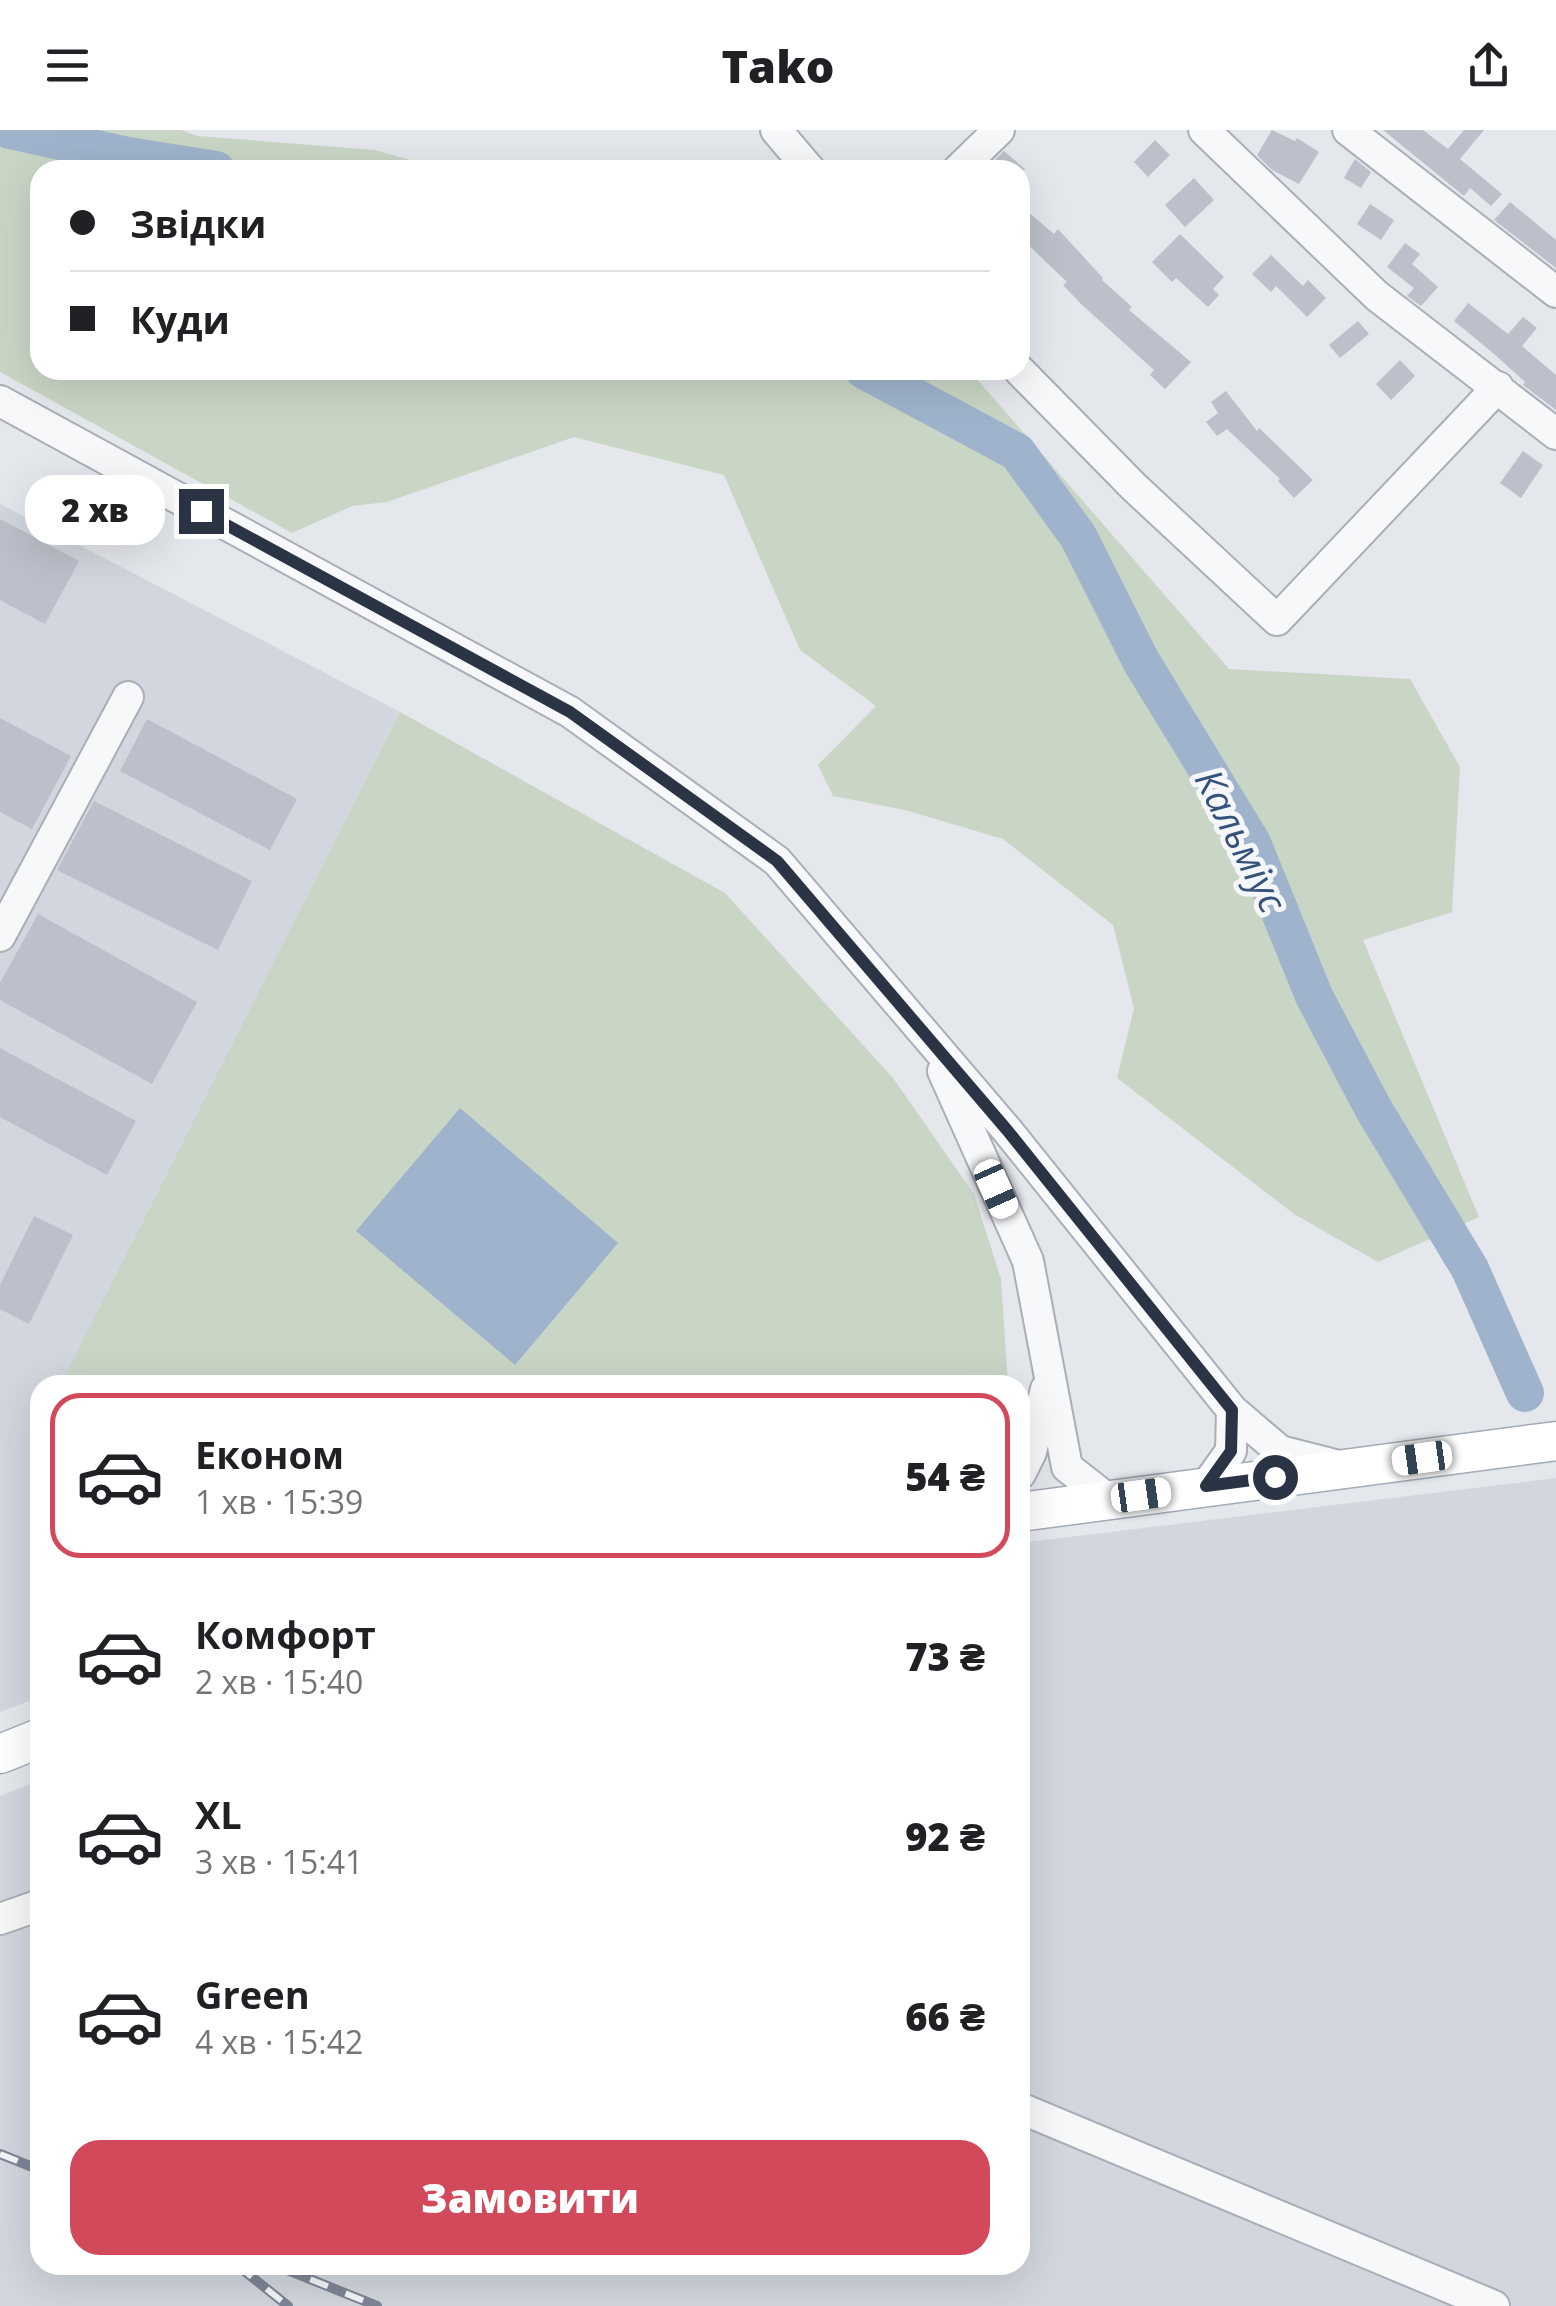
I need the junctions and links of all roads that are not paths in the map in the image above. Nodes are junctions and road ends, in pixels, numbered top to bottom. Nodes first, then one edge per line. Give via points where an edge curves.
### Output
1 (776, 130) edge
2 (1000, 130) edge
3 (1204, 130) edge
4 (1348, 130) edge
5 (802, 160) edge
6 (968, 160) edge
7 (1556, 292) edge
8 (1028, 380) edge
9 (1498, 387) junction
10 (0, 401) edge
11 (1556, 434) edge
12 (128, 697) dead end
13 (0, 936) edge
14 (932, 1045) junction
15 (1048, 1381) junction
16 (1232, 1410) junction
17 (1556, 1441) edge
18 (1030, 1454) edge
19 (1344, 1468) junction
20 (1206, 1486) junction
21 (1109, 1500) junction
22 (1030, 1511) edge
23 (30, 1742) edge
24 (0, 1754) edge
25 (30, 1909) edge
26 (0, 1920) edge
27 (1030, 2112) edge
28 (1494, 2306) edge

1 - 5 street
2 - 6 street
3 - 9 street via 1377,296
4 - 7 street
8 - 9 street via 1277,620
9 - 11 street
10 - 14 street via 570,712 777,861
12 - 13 street
14 - 15 street via 1028,1261
14 - 16 street
15 - 18 street
15 - 21 street via 1067,1466
16 - 19 street via 1280,1451
16 - 20 street via 1231,1451
17 - 19 main road
19 - 20 main road
20 - 21 main road
21 - 22 main road
23 - 24 main road
25 - 26 street
27 - 28 street

